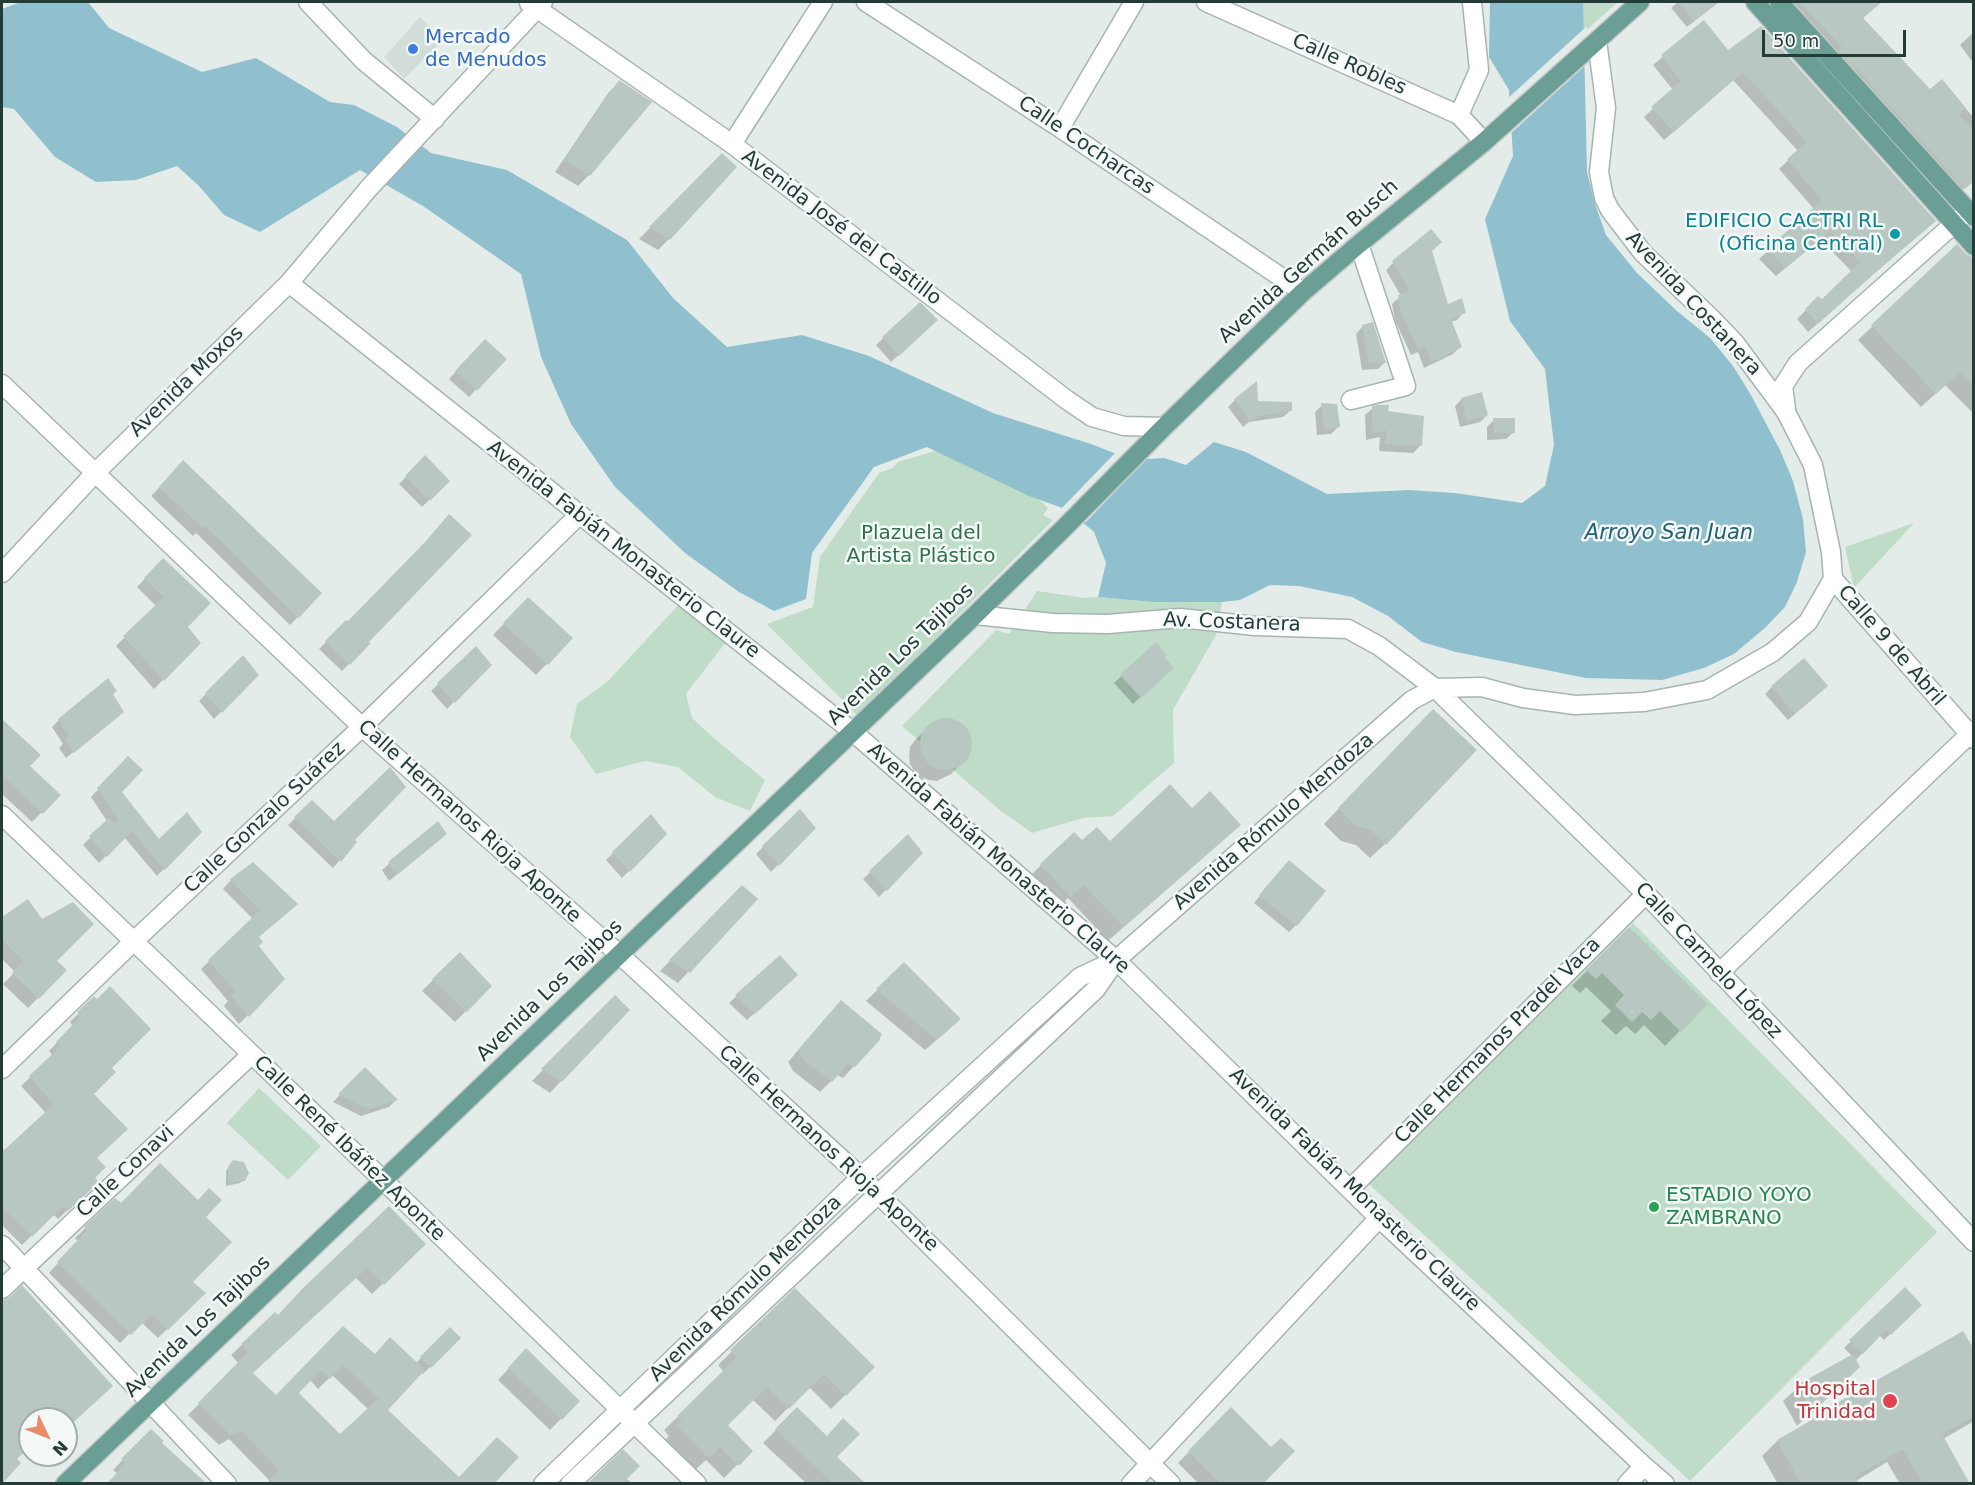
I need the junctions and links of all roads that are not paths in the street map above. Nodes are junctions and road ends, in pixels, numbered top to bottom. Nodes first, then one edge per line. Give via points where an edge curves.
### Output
1 (308, 2) edge
2 (823, 2) edge
3 (866, 2) edge
4 (1134, 2) edge
5 (1206, 2) edge
6 (1472, 2) edge
7 (1640, 2) edge
8 (1755, 2) edge
9 (1779, 2) edge
10 (536, 4) edge
11 (1597, 41) junction
12 (1459, 115) junction
13 (429, 126) junction
14 (1060, 128) junction
15 (1490, 136) junction
16 (732, 144) junction
17 (1972, 211) edge
18 (1954, 224) junction
19 (1359, 244) junction
20 (1974, 246) edge
21 (288, 283) junction
22 (1303, 292) junction
23 (2, 384) edge
24 (1351, 400) dead end
25 (1786, 412) junction
26 (1161, 430) junction
27 (96, 472) junction
28 (579, 516) junction
29 (1063, 529) joint
30 (2, 573) edge
31 (1833, 579) junction
32 (975, 615) junction
33 (1435, 688) junction
34 (362, 727) junction
35 (853, 732) junction
36 (1972, 735) edge
37 (2, 815) edge
38 (1646, 894) junction
39 (134, 941) junction
40 (620, 955) junction
41 (1116, 960) junction
42 (1719, 973) junction
43 (251, 1055) junction
44 (2, 1069) edge
45 (861, 1177) junction
46 (383, 1180) junction
47 (1351, 1188) junction
48 (878, 1194) junction
49 (1379, 1218) junction
50 (1974, 1242) edge
51 (2, 1245) edge
52 (23, 1268) junction
53 (2, 1289) edge
54 (151, 1403) junction
55 (620, 1411) junction
56 (634, 1424) junction
57 (1151, 1464) junction
58 (1644, 1466) junction
59 (65, 1484) edge
60 (226, 1484) edge
61 (543, 1484) edge
62 (570, 1484) edge
63 (697, 1484) edge
64 (1131, 1484) edge
65 (1171, 1484) edge
66 (1627, 1484) edge
67 (1665, 1484) edge

1 - 13 street
2 - 16 street
3 - 14 street, Calle Cocharcas
4 - 14 street
5 - 12 street, Calle Robles
6 - 12 street via 1479,70
7 - 11 main road
8 - 18 main road
9 - 17 main road
10 - 13 street
10 - 16 street, Avenida José del Castillo
11 - 15 main road, Avenida Germán Busch
11 - 25 street, Avenida Costanera via 1606,108 1599,172 1610,210 1643,253 1735,343
12 - 15 street, Calle Robles
13 - 21 street, Avenida Moxos via 369,188
14 - 22 street, Calle Cocharcas
15 - 19 main road, Avenida Germán Busch
16 - 26 street, Avenida José del Castillo via 1092,417
17 - 18 street
18 - 20 main road
18 - 25 street via 1798,363 1783,386
19 - 22 main road, Avenida Germán Busch
19 - 24 street via 1406,386
21 - 27 street, Avenida Moxos
21 - 28 street, Avenida Fabián Monasterio Claure
22 - 26 main road, Avenida Germán Busch
23 - 27 street, Calle Hermanos Rioja Aponte
25 - 31 street, Avenida Costanera via 1813,465
26 - 29 main road, Avenida Germán Busch
27 - 30 street, Avenida Moxos
27 - 34 street, Calle Hermanos Rioja Aponte
28 - 34 street, Calle Gonzalo Suárez
28 - 35 street, Avenida Fabián Monasterio Claure
29 - 32 main road, Avenida Los Tajibos
31 - 33 street via 1808,622 1773,652 1707,690 1644,702 1575,705 1523,698 1482,687
31 - 36 street, Calle 9 de Abril
32 - 33 street, Av. Costanera via 1053,623 1108,624 1180,618 1255,626 1348,629 1379,646
32 - 35 main road, Avenida Los Tajibos
33 - 38 street, Calle Carmelo López
33 - 41 street, Avenida Rómulo Mendoza via 1412,700
34 - 39 street, Calle Gonzalo Suárez
34 - 40 street, Calle Hermanos Rioja Aponte
35 - 40 main road, Avenida Los Tajibos
35 - 41 street, Avenida Fabián Monasterio Claure
36 - 42 street
37 - 39 street, Calle René Ibáñez Aponte
38 - 42 street, Calle Carmelo López
38 - 47 street, Calle Hermanos Pradel Vaca
39 - 43 street, Calle René Ibáñez Aponte
39 - 44 street, Calle Gonzalo Suárez
40 - 45 street, Calle Hermanos Rioja Aponte
40 - 46 main road, Avenida Los Tajibos
41 - 45 street, Avenida Rómulo Mendoza via 1080,978
41 - 47 street, Avenida Fabián Monasterio Claure
41 - 48 street, Avenida Rómulo Mendoza via 1096,989
42 - 50 street, Calle Carmelo López
43 - 46 street, Calle René Ibáñez Aponte
43 - 52 street, Calle Conavi
45 - 48 street, Calle Hermanos Rioja Aponte
45 - 55 street, Avenida Rómulo Mendoza
46 - 54 main road, Avenida Los Tajibos
46 - 55 street, Calle René Ibáñez Aponte
47 - 49 street, Avenida Fabián Monasterio Claure
48 - 56 street, Avenida Rómulo Mendoza
48 - 57 street, Calle Hermanos Rioja Aponte
49 - 57 street
49 - 58 street, Avenida Fabián Monasterio Claure
51 - 52 street
52 - 53 street, Calle Conavi
52 - 54 street
54 - 59 main road, Avenida Los Tajibos
54 - 60 street
55 - 56 street, Calle René Ibáñez Aponte
55 - 61 street, Avenida Rómulo Mendoza
56 - 62 street, Avenida Rómulo Mendoza
56 - 63 street, Calle René Ibáñez Aponte
57 - 64 street
57 - 65 street, Calle Hermanos Rioja Aponte
58 - 66 street
58 - 67 street, Avenida Fabián Monasterio Claure

